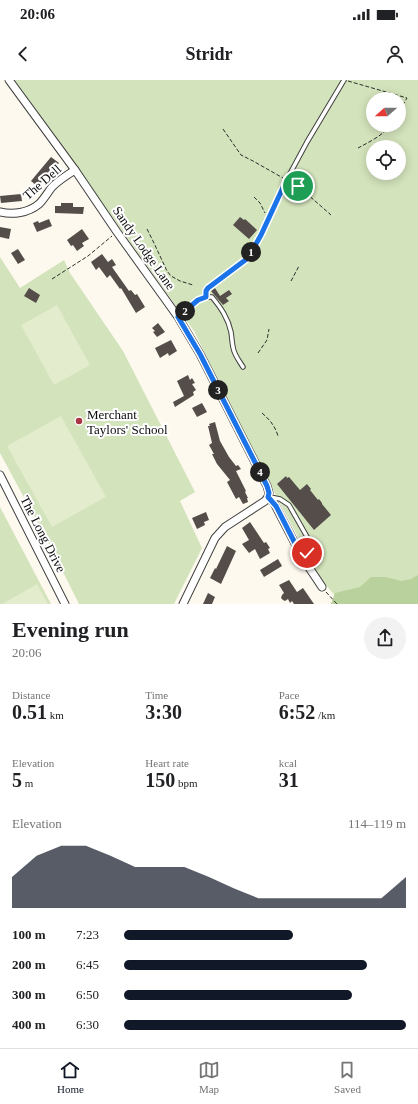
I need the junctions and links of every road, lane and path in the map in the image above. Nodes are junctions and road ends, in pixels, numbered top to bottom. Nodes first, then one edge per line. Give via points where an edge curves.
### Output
1 (9, 80) edge
2 (344, 80) edge
3 (386, 92) edge
4 (222, 129) dead end
5 (384, 132) edge
6 (358, 148) dead end
7 (75, 170) junction
8 (286, 181) junction
9 (254, 197) dead end
10 (0, 212) edge
11 (331, 215) dead end
12 (267, 221) junction
13 (147, 229) dead end
14 (117, 232) junction
15 (299, 266) dead end
16 (52, 279) dead end
17 (291, 281) dead end
18 (193, 285) dead end
19 (206, 297) junction
20 (178, 317) junction
21 (270, 329) dead end
22 (258, 353) dead end
23 (243, 367) dead end
24 (262, 413) dead end
25 (278, 436) dead end
26 (0, 475) edge
27 (268, 497) junction
28 (302, 557) junction
29 (322, 588) joint
30 (64, 604) edge
31 (183, 604) edge
32 (337, 604) edge

1 - 7 street, Sandy Lodge Lane
2 - 3 path
2 - 8 lane
4 - 8 path via 241,155
5 - 6 path
7 - 10 street, The Dell via 53,186 33,208 13,213
7 - 14 street, Sandy Lodge Lane
8 - 11 path via 298,186
8 - 12 lane
9 - 12 path via 264,209
12 - 19 lane via 248,258 208,288
13 - 18 path via 171,276
14 - 16 path via 88,256
14 - 20 street, Sandy Lodge Lane
15 - 17 path
19 - 20 lane via 198,300
19 - 23 lane via 212,297 229,321 233,349
20 - 27 street, Sandy Lodge Lane via 200,354 267,486
21 - 22 path via 267,340
24 - 25 path via 271,421
26 - 30 street, The Long Drive
27 - 28 street, Sandy Lodge Lane via 276,506
27 - 28 lane via 280,498 289,505 310,542 311,547
27 - 31 street via 266,501 220,532 212,543
28 - 29 street, Sandy Lodge Lane
29 - 32 path

